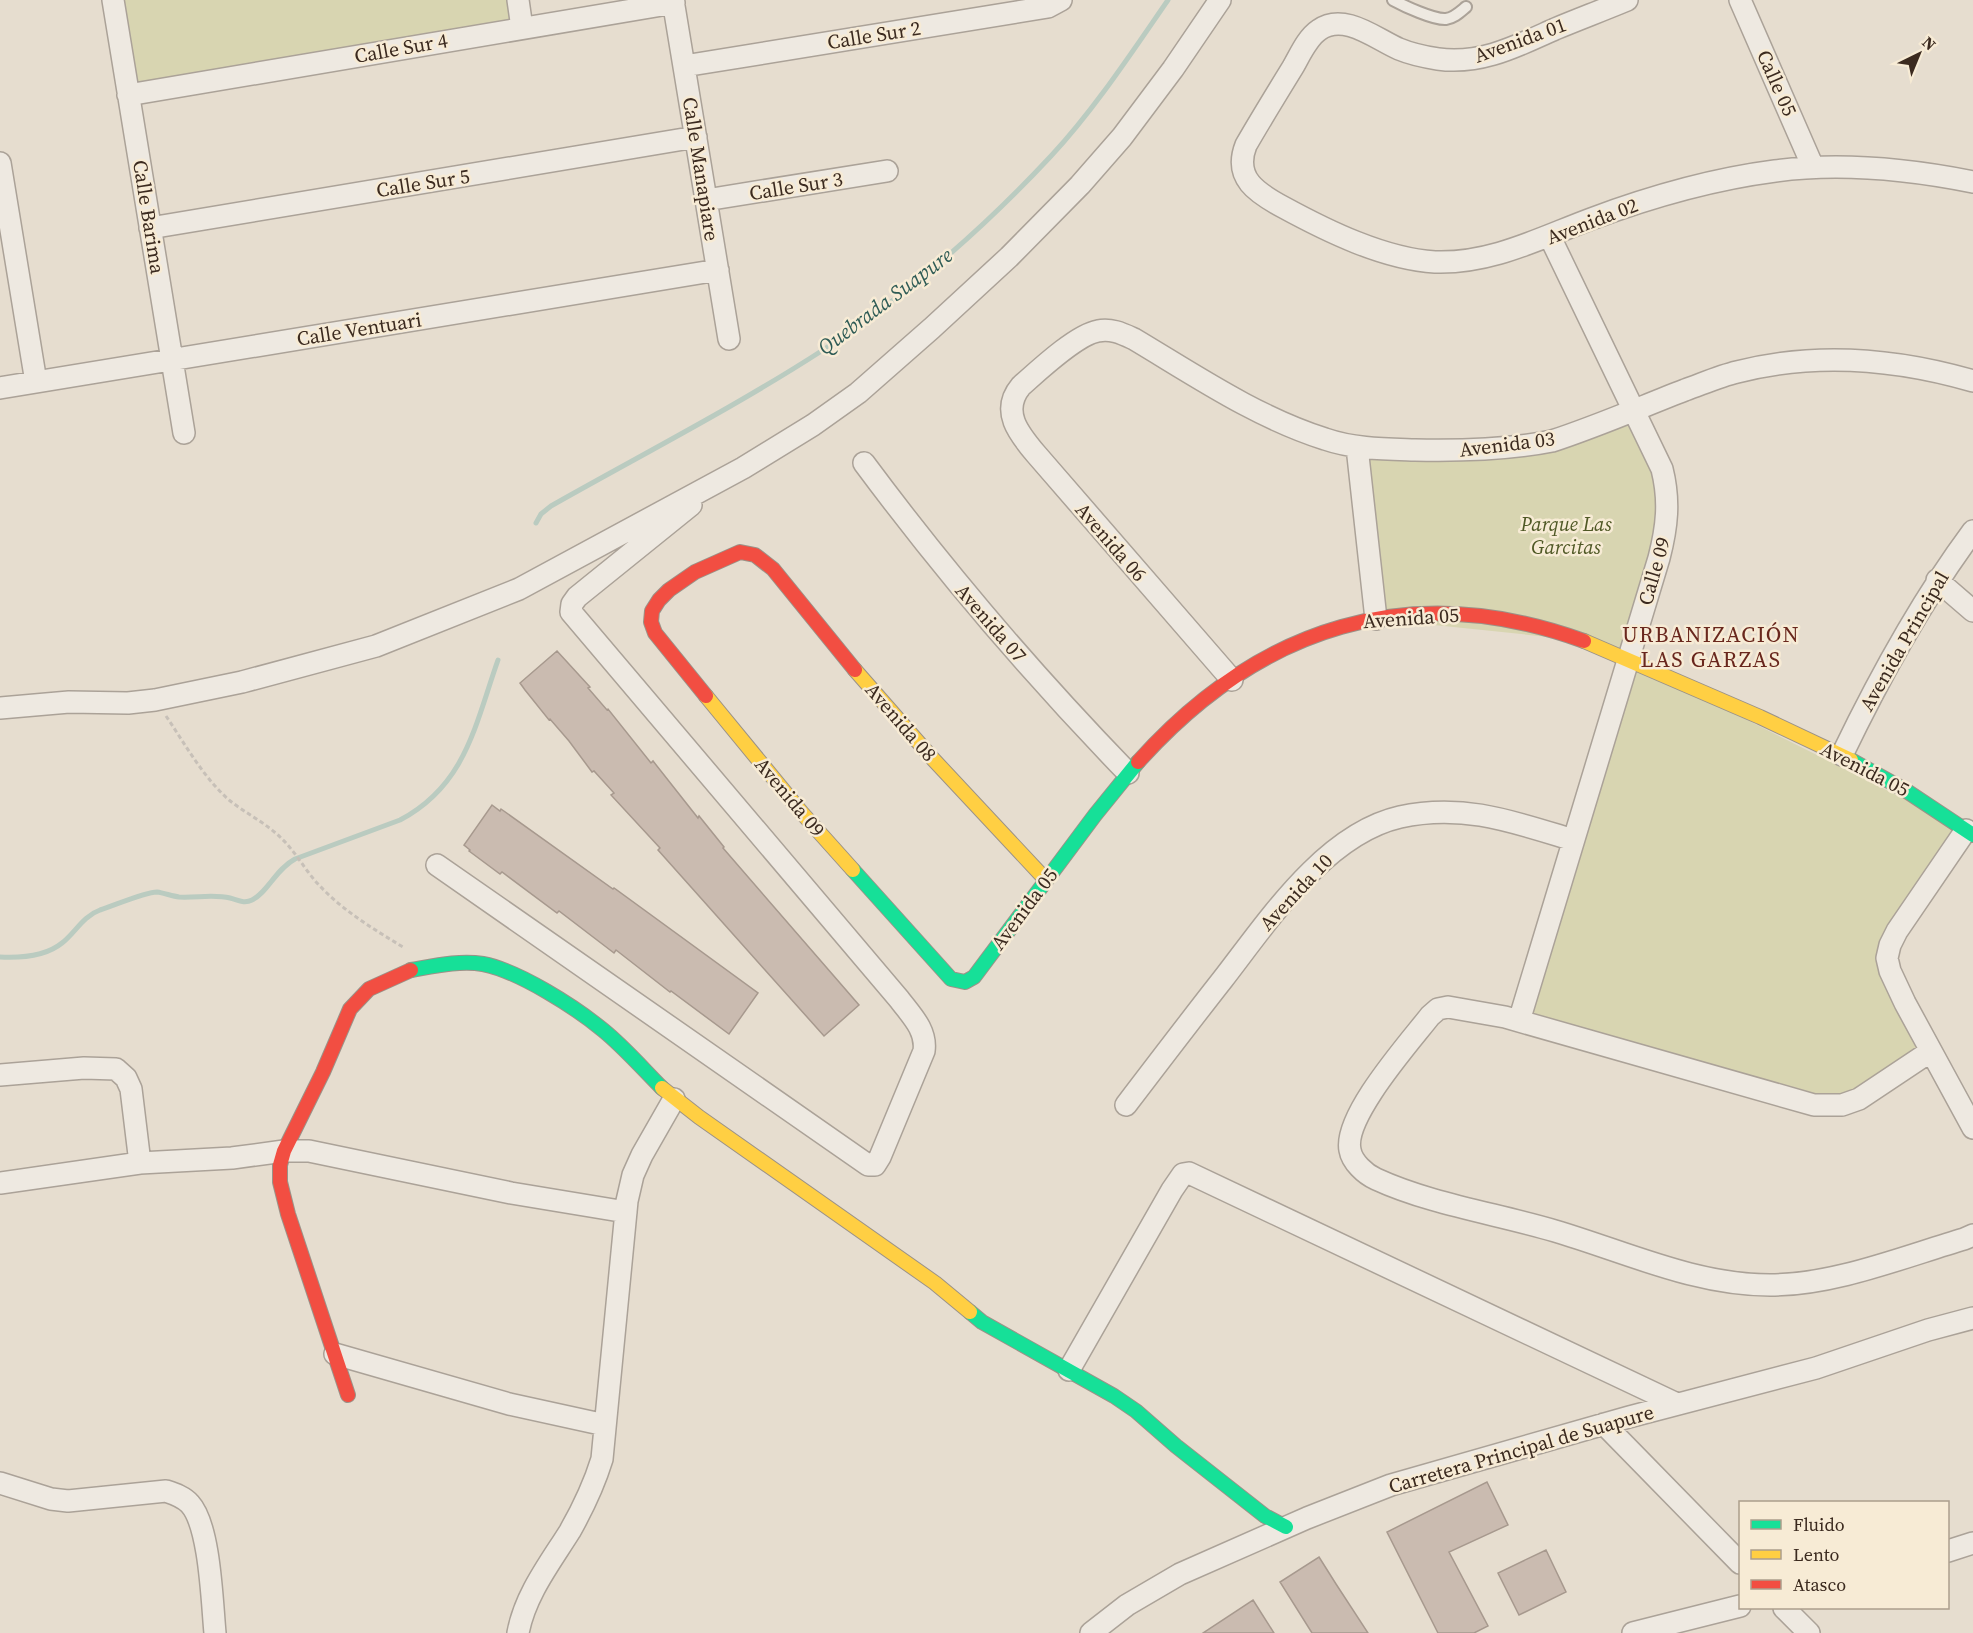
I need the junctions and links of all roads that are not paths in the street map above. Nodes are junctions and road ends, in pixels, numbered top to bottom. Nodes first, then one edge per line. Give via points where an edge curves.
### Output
1 (113, 0) edge
2 (518, 0) edge
3 (1061, 0) edge
4 (1220, 0) edge
5 (1393, 0) edge
6 (1627, 0) edge
7 (1740, 0) edge
8 (673, 1) edge
9 (1466, 7) dead end
10 (522, 28) junction
11 (684, 66) junction
12 (129, 94) junction
13 (696, 138) junction
14 (0, 163) edge
15 (1242, 163) joint
16 (1813, 167) junction
17 (887, 171) dead end
18 (1973, 182) edge
19 (706, 200) junction
20 (150, 228) junction
21 (1550, 237) junction
22 (718, 270) junction
23 (1090, 334) joint
24 (729, 339) dead end
25 (172, 359) junction
26 (1973, 381) edge
27 (36, 382) junction
28 (0, 387) edge
29 (1635, 410) junction
30 (184, 434) dead end
31 (1357, 447) junction
32 (864, 463) dead end
33 (714, 484) junction
34 (1973, 531) edge
35 (763, 560) joint
36 (1937, 580) junction
37 (1973, 611) edge
38 (1376, 619) junction
39 (1627, 660) junction
40 (1232, 680) junction
41 (0, 708) edge
42 (1842, 755) junction
43 (1128, 773) junction
44 (1969, 833) edge
45 (1573, 840) junction
46 (437, 865) dead end
47 (1046, 880) junction
48 (951, 979) joint
49 (1519, 1022) junction
50 (1931, 1051) junction
51 (0, 1075) edge
52 (674, 1099) junction
53 (1126, 1105) dead end
54 (1973, 1128) edge
55 (284, 1151) junction
56 (140, 1163) junction
57 (0, 1183) edge
58 (626, 1212) junction
59 (1973, 1235) edge
60 (1973, 1318) edge
61 (335, 1354) junction
62 (1069, 1370) junction
63 (348, 1395) dead end
64 (1677, 1404) junction
65 (1604, 1424) junction
66 (605, 1425) junction
67 (0, 1484) edge
68 (1286, 1527) junction
69 (1973, 1543) edge
70 (1949, 1550) edge
71 (1739, 1562) edge
72 (1739, 1606) edge
73 (1785, 1609) edge
74 (215, 1633) edge
75 (518, 1633) edge
76 (1091, 1633) edge
77 (1633, 1633) edge
78 (1809, 1633) edge

1 - 12 street, Calle Barima
2 - 10 street
3 - 11 street, Calle Sur 2 via 1048,7
4 - 33 street via 1122,136 1009,257 851,398
5 - 9 lane via 1445,20
6 - 15 street, Avenida 01 via 1514,47 1470,60 1418,55 1348,25 1327,26 1312,36 1246,145
7 - 16 street, Calle 05
8 - 10 street, Calle Sur 4
8 - 11 street, Calle Manapiare
10 - 12 street, Calle Sur 4
11 - 13 street, Calle Manapiare
12 - 20 street, Calle Barima
13 - 19 street, Calle Manapiare
13 - 20 street, Calle Sur 5
14 - 27 street
15 - 21 street, Avenida 02 via 1244,175 1265,197 1345,237 1403,257 1435,262 1482,258
16 - 18 street, Avenida 02 via 1902,170
16 - 21 street, Avenida 02 via 1754,174 1690,188 1640,202
17 - 19 street, Calle Sur 3
19 - 22 street, Calle Manapiare
20 - 25 street, Calle Barima
21 - 29 street, Calle 09
22 - 24 street, Calle Manapiare
22 - 25 street, Calle Ventuari
23 - 31 street, Avenida 03 via 1118,332 1269,417 1325,440
23 - 40 street, Avenida 06 via 1068,347 1015,394 1012,411 1019,434
25 - 27 street, Calle Ventuari
25 - 30 street, Calle Barima
26 - 29 street, Avenida 03 via 1908,365 1808,360 1737,372
27 - 28 street, Calle Ventuari
29 - 31 street, Avenida 03 via 1531,445 1447,451
29 - 39 street, Calle 09 via 1662,469 1668,504 1659,558
31 - 38 street
32 - 43 street, Avenida 07 via 1012,649
33 - 41 street via 519,589 376,646 242,682 155,700
33 - 46 street via 577,597 571,612 918,1025 925,1039 924,1051 880,1157 874,1165 868,1165
34 - 36 street, Avenida Principal
35 - 47 street, Avenida 08 via 933,759
35 - 48 street, Avenida 09 via 749,552 733,554 675,586 654,604 650,620 653,630 802,813
36 - 37 street
36 - 42 street, Avenida Principal via 1893,653
38 - 39 street, Avenida 05 via 1461,613 1495,617 1551,630
38 - 40 street, Avenida 05 via 1332,628 1302,640 1271,654
39 - 42 street, Avenida 05
39 - 45 street, Calle 09
40 - 43 street, Avenida 05 via 1183,719
42 - 44 street, Avenida 05 via 1934,806
43 - 47 street, Avenida 05
44 - 50 street via 1897,931 1887,958
45 - 49 street, Calle 09
45 - 53 street, Avenida 10 via 1479,814 1429,812 1367,829 1308,874 1249,944
47 - 48 street, Avenida 05 via 974,977 965,982
49 - 50 street via 1822,1106 1859,1099
49 - 59 street via 1448,1007 1438,1009 1359,1113 1348,1142 1355,1161 1374,1178 1429,1197 1555,1231 1688,1274 1735,1284 1790,1284 1848,1273
50 - 54 street
51 - 56 street via 116,1069 131,1089
52 - 55 street via 603,1030 544,990 483,964 432,966 407,970 387,979 369,989 350,1009
52 - 58 street via 633,1174
52 - 62 street via 935,1283 982,1322
55 - 56 street via 252,1157
55 - 58 street via 309,1151 511,1193
55 - 61 street via 280,1182 288,1214
56 - 57 street
58 - 66 street
60 - 64 street, Carretera Principal de Suapure via 1816,1368
61 - 63 street
61 - 66 street via 509,1404
62 - 64 street via 1172,1190 1183,1174 1189,1173
62 - 68 street via 1136,1411 1265,1516
64 - 65 street, Carretera Principal de Suapure
65 - 68 street, Carretera Principal de Suapure via 1399,1482
65 - 71 street
66 - 75 street via 602,1459 594,1484 526,1604
67 - 74 street via 59,1500 166,1491 190,1503 207,1549
68 - 76 street, Carretera Principal de Suapure via 1180,1574
69 - 70 street
72 - 77 street
73 - 78 street

